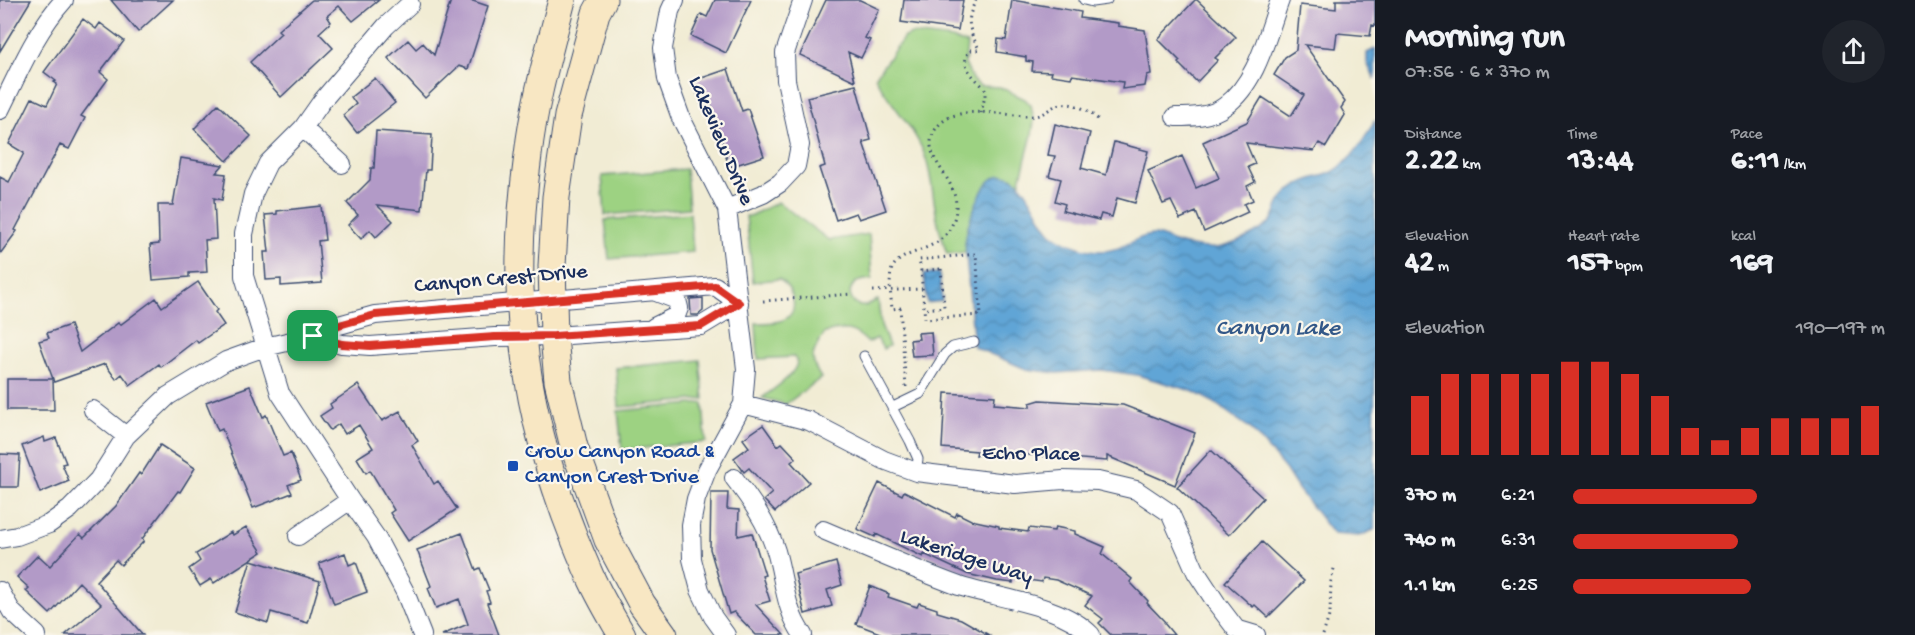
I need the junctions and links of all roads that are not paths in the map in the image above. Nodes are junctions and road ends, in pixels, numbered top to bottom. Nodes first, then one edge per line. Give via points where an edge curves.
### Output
1 (64, 0) edge
2 (562, 0) edge
3 (603, 0) edge
4 (675, 0) edge
5 (803, 0) edge
6 (1084, 0) edge
7 (1107, 0) edge
8 (1280, 0) edge
9 (410, 4) dead end
10 (0, 110) edge
11 (1175, 117) dead end
12 (303, 128) junction
13 (342, 164) dead end
14 (727, 208) junction
15 (653, 291) junction
16 (554, 300) junction
17 (739, 303) junction
18 (521, 304) junction
19 (648, 330) junction
20 (313, 336) junction
21 (554, 336) junction
22 (523, 337) junction
23 (974, 342) dead end
24 (265, 347) junction
25 (864, 356) dead end
26 (743, 404) junction
27 (893, 407) junction
28 (93, 410) dead end
29 (126, 435) junction
30 (916, 472) junction
31 (734, 478) dead end
32 (350, 500) junction
33 (823, 530) dead end
34 (298, 536) dead end
35 (0, 539) edge
36 (0, 591) edge
37 (37, 635) edge
38 (422, 635) edge
39 (622, 635) edge
40 (664, 635) edge
41 (726, 635) edge
42 (803, 635) edge
43 (1091, 635) edge
44 (1256, 635) edge

1 - 10 street via 30,49
2 - 18 main road via 542,76 528,154 521,231
3 - 16 main road via 568,116 556,197
4 - 14 street, Lakeview Drive via 663,48 667,79 681,118
5 - 14 street via 785,53 786,80 800,145 795,166 763,194
6 - 7 lane
8 - 11 street via 1256,64 1240,92 1224,108 1200,116
9 - 12 street via 386,26
12 - 13 street
12 - 24 street via 268,163 253,194 244,234 244,276
14 - 17 street, Lakeview Drive
15 - 16 street, Canyon Crest Drive
15 - 17 street, Canyon Crest Drive via 715,286
15 - 19 street via 677,300 679,308 676,316
16 - 18 street, Canyon Crest Drive
16 - 21 main road
17 - 19 street, Canyon Crest Drive via 701,326
17 - 26 street, Lakeview Drive via 746,369
18 - 20 street, Canyon Crest Drive via 375,315
18 - 22 main road
19 - 21 street, Canyon Crest Drive
20 - 22 street, Canyon Crest Drive via 370,346
20 - 24 street, Canyon Crest Drive
21 - 22 street, Canyon Crest Drive
21 - 40 main road via 558,381 574,447 608,540 642,604
22 - 39 main road via 533,403 556,491 588,573
23 - 27 lane via 953,347 920,394
24 - 29 street, Canyon Crest Drive via 226,361 168,396
24 - 32 street via 280,393
25 - 27 lane
26 - 30 street, Echo Place via 809,421
26 - 41 street via 707,470 692,525 692,559 700,590
27 - 30 lane via 918,459
28 - 29 street
29 - 35 street, Canyon Crest Drive via 98,480 70,509 49,524
30 - 44 street, Echo Place via 1015,484 1098,481 1136,490 1170,513 1196,572 1236,629
31 - 42 street via 766,526 776,550 790,610
32 - 34 street
32 - 38 street via 381,546
33 - 43 street, Lakeridge Way via 962,586 1053,611
36 - 37 street via 12,612

